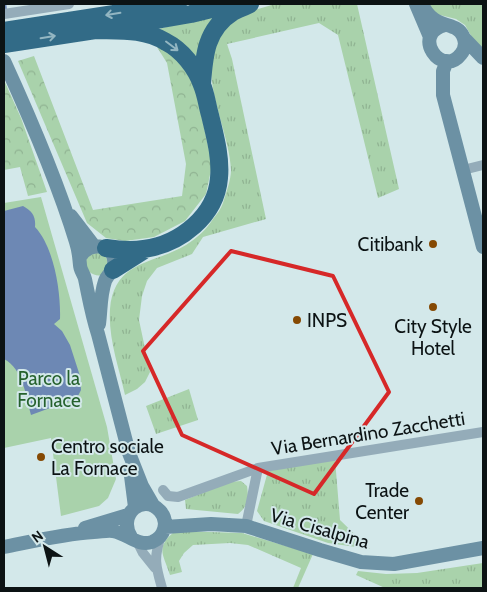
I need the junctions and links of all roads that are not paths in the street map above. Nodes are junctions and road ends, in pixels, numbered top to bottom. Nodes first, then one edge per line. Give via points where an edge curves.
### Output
1 (69, 4) edge
2 (90, 4) edge
3 (178, 4) edge
4 (232, 4) edge
5 (250, 4) edge
6 (415, 4) edge
7 (422, 4) edge
8 (4, 14) edge
9 (445, 25) junction
10 (10, 30) edge
11 (92, 30) junction
12 (430, 37) junction
13 (464, 38) junction
14 (4, 44) edge
15 (432, 54) junction
16 (454, 59) junction
17 (483, 60) edge
18 (4, 61) edge
19 (202, 84) junction
20 (443, 95) junction
21 (483, 165) edge
22 (462, 170) junction
23 (61, 200) junction
24 (100, 247) junction
25 (483, 247) edge
26 (145, 249) junction
27 (80, 257) junction
28 (109, 274) junction
29 (84, 276) junction
30 (98, 334) junction
31 (483, 432) edge
32 (129, 452) junction
33 (258, 468) junction
34 (163, 490) dead end
35 (131, 511) junction
36 (160, 521) junction
37 (246, 526) junction
38 (69, 534) junction
39 (134, 539) junction
40 (4, 547) edge
41 (482, 548) edge
42 (157, 571) junction
43 (162, 588) edge

1 - 8 street
2 - 10 highway
3 -> 10 highway
4 - 11 highway
5 - 19 highway via 234,11 215,28 206,49
6 - 12 main road
7 - 9 main road via 431,17
9 - 12 main road
9 - 13 main road via 455,27
14 -> 11 highway
11 -> 19 highway via 143,32 165,41 186,58
12 - 15 main road
13 - 16 main road via 465,47
13 - 17 main road
15 - 16 main road via 436,58
15 - 20 main road via 435,82
16 - 17 main road
16 - 20 main road via 443,70
18 - 23 main road
19 - 26 highway via 218,154 220,174 217,193 204,216 184,234
20 - 22 main road
21 - 22 street
22 - 25 main road
23 - 24 main road via 77,224
23 - 27 main road
24 - 26 highway
24 - 27 main road via 84,251
24 - 28 main road via 113,256 114,266
26 - 28 highway
27 - 29 main road
28 - 29 main road via 96,281
28 - 30 main road via 100,305
29 - 30 main road
30 - 32 main road
31 - 33 street, Via Bernardino Zacchetti
32 - 35 main road
32 - 36 main road
33 - 34 street, Via Bernardino Zacchetti via 178,497 168,496
33 - 37 street, Via Bernardino Zacchetti
35 - 36 main road, Via Cisalpina via 140,505
35 - 38 main road, Via Cisalpina
35 - 39 main road via 126,526
36 - 37 main road, Via Cisalpina
36 - 39 main road, Via Cisalpina via 150,543
36 - 42 street via 155,555
37 - 41 main road, Via Cisalpina via 361,562 394,564
38 - 39 main road, Via Cisalpina via 113,531
38 - 40 main road, Via Cisalpina
39 - 42 street
42 - 43 street

